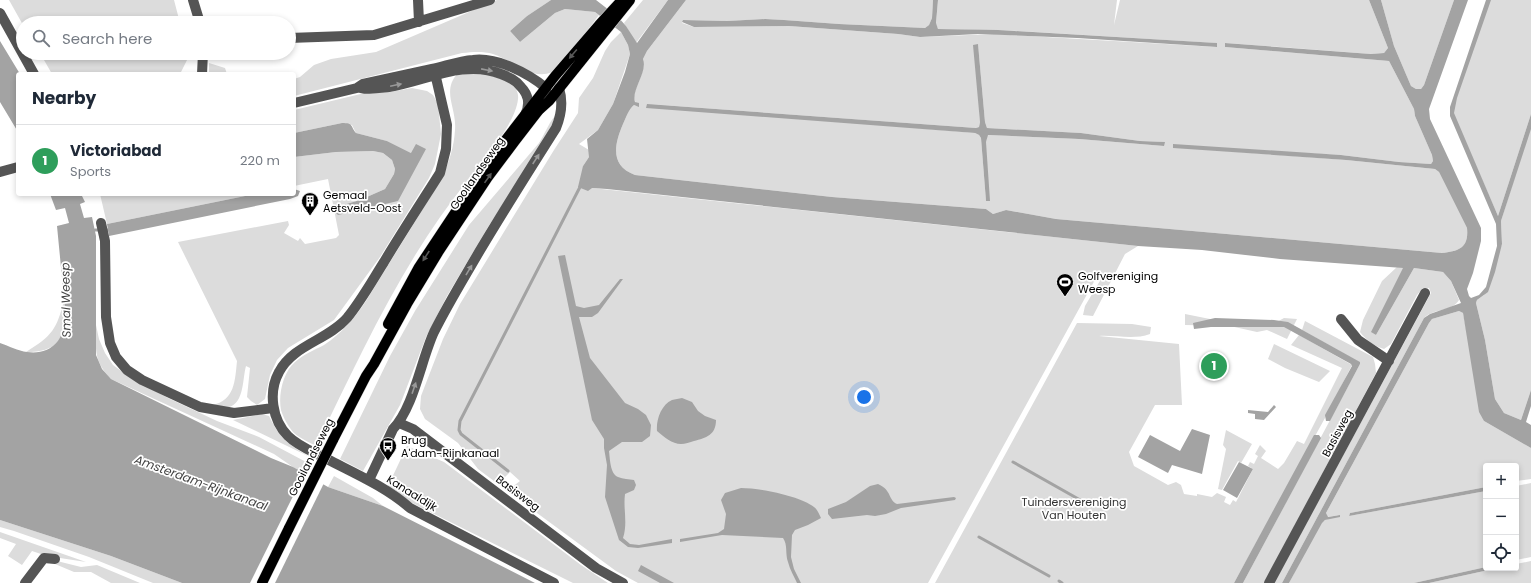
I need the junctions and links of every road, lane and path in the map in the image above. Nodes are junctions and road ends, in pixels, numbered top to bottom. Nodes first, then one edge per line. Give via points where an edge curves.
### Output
1 (193, 0) edge
2 (418, 0) edge
3 (490, 0) edge
4 (623, 3) edge
5 (0, 13) edge
6 (198, 16) edge
7 (419, 22) junction
8 (602, 27) junction
9 (296, 38) edge
10 (16, 42) edge
11 (26, 60) edge
12 (203, 60) edge
13 (33, 72) edge
14 (202, 72) edge
15 (434, 72) junction
16 (546, 88) junction
17 (559, 88) junction
18 (296, 103) edge
19 (539, 110) junction
20 (524, 116) junction
21 (16, 168) edge
22 (0, 172) edge
23 (101, 223) dead end
24 (1425, 293) dead end
25 (1341, 319) dead end
26 (1389, 361) junction
27 (366, 376) junction
28 (273, 408) junction
29 (398, 423) junction
30 (368, 480) junction
31 (55, 559) dead end
32 (25, 583) edge
33 (262, 583) edge
34 (554, 583) edge
35 (623, 583) edge
36 (1269, 583) edge

1 - 6 street
2 - 7 street
3 - 7 street
4 - 8 main road, Gooilandseweg
5 - 10 street
7 - 9 street via 374,35
8 -> 16 main road, Gooilandseweg
8 - 17 main road, Gooilandseweg
11 - 13 street
12 - 14 street
15 - 16 street via 454,63 475,59 488,60 522,71
15 - 18 street via 363,84 357,88
15 -> 20 street via 479,68 493,70 509,77 517,82 527,96 527,110
15 - 28 street via 447,125 446,149 440,173 355,308 336,328 287,360 278,372 273,388
16 - 19 street via 546,96
16 - 20 main road, Gooilandseweg
17 - 19 main road, Gooilandseweg
29 -> 17 street via 412,393 428,346 452,297 556,128 561,117
27 -> 19 main road, Gooilandseweg via 459,220
20 -> 27 main road, Gooilandseweg via 490,160 419,267 380,339 369,362
21 - 22 street
23 - 28 street via 105,241 106,318 110,343 116,357 127,370 200,408 234,413
24 - 26 street, Basisweg
25 - 26 street via 1358,340
26 - 36 street, Basisweg
27 - 33 main road, Gooilandseweg, bridge
28 - 30 street, Kanaaldijk via 288,436 301,446
29 - 30 street
29 - 35 street, Basisweg via 413,429 596,568
30 - 34 street, Kanaaldijk via 398,497 410,508
31 - 32 street via 44,558

